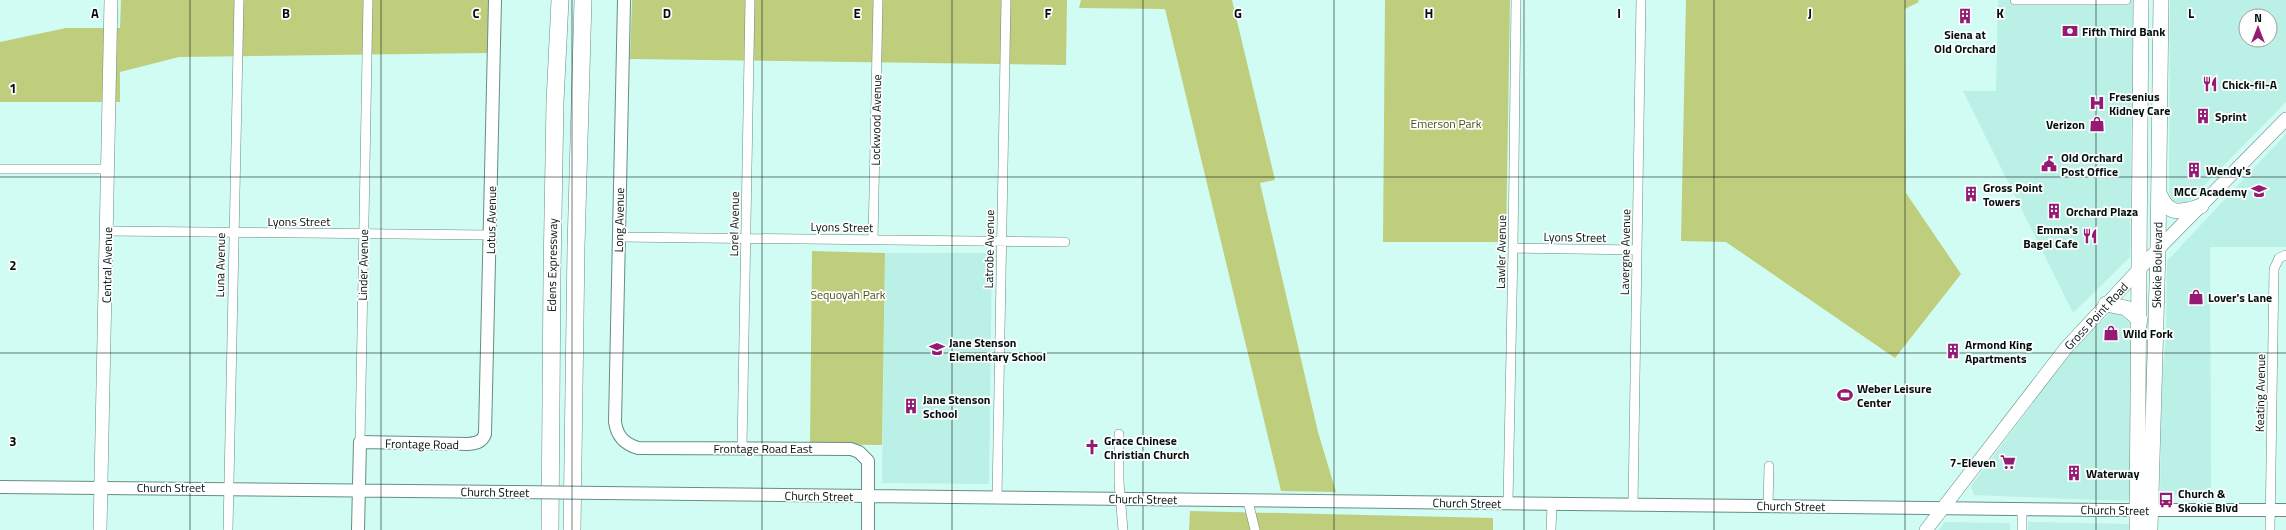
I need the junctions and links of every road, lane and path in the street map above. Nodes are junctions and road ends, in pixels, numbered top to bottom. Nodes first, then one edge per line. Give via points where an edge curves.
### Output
1 (111, 0) edge
2 (239, 0) edge
3 (368, 0) edge
4 (495, 0) edge
5 (560, 0) edge
6 (583, 0) edge
7 (624, 0) edge
8 (750, 0) edge
9 (878, 0) edge
10 (1006, 0) edge
11 (1516, 0) edge
12 (1641, 0) edge
13 (2015, 0) edge
14 (2126, 0) edge
15 (2141, 0) edge
16 (2161, 0) edge
17 (2286, 119) edge
18 (0, 169) edge
19 (109, 169) junction
20 (2159, 193) junction
21 (2201, 206) junction
22 (107, 231) junction
23 (233, 233) junction
24 (364, 234) junction
25 (491, 235) junction
26 (619, 237) junction
27 (746, 238) junction
28 (873, 240) junction
29 (1002, 241) junction
30 (1065, 242) dead end
31 (1513, 248) junction
32 (2158, 249) junction
33 (1637, 250) junction
34 (2282, 256) edge
35 (2140, 269) junction
36 (2106, 304) junction
37 (2140, 320) junction
38 (1119, 434) dead end
39 (483, 439) joint
40 (621, 439) joint
41 (360, 442) junction
42 (742, 448) junction
43 (1769, 466) dead end
44 (0, 487) edge
45 (102, 487) junction
46 (228, 488) junction
47 (359, 490) junction
48 (869, 496) junction
49 (997, 498) junction
50 (1121, 499) junction
51 (1248, 501) junction
52 (1508, 503) junction
53 (1552, 504) junction
54 (1633, 505) junction
55 (1768, 506) junction
56 (1942, 508) junction
57 (2022, 509) junction
58 (2144, 510) junction
59 (2270, 510) junction
60 (2286, 510) edge
61 (100, 530) edge
62 (228, 530) edge
63 (358, 530) edge
64 (550, 530) edge
65 (572, 530) edge
66 (868, 530) edge
67 (1123, 530) edge
68 (1255, 530) edge
69 (1551, 530) edge
70 (1926, 530) edge
71 (2022, 530) edge
72 (2137, 530) edge
73 (2150, 530) edge
74 (2270, 530) edge

1 - 19 main road, Central Avenue
2 - 23 street, Luna Avenue
3 - 24 street, Linder Avenue
4 - 25 street, Lotus Avenue
5 - 64 highway, Edens Expressway via 552,242
6 - 65 highway, Edens Expressway
7 - 26 street, Long Avenue
8 - 27 street, Lorel Avenue
9 - 28 street, Lockwood Avenue
10 - 29 street, Latrobe Avenue
11 - 31 street, Lawler Avenue
12 - 33 street, Lavergne Avenue
13 - 14 street
15 - 35 main road, Skokie Boulevard
16 - 20 main road, Skokie Boulevard
17 - 21 main road, Gross Point Road
18 - 19 street
19 - 22 main road, Central Avenue
20 - 21 main road via 2163,203 2173,211 2182,213
20 - 32 main road, Skokie Boulevard
21 - 32 main road, Gross Point Road
22 - 23 street, Lyons Street
22 - 45 main road, Central Avenue
23 - 24 street, Lyons Street
23 - 46 street, Luna Avenue
24 - 25 street, Lyons Street
24 - 41 street, Linder Avenue
25 - 39 street, Lotus Avenue via 486,428
26 - 27 street, Lyons Street
26 - 40 street, Long Avenue via 615,422 616,431
27 - 28 street, Lyons Street
27 - 42 street, Lorel Avenue
28 - 29 street, Lyons Street
29 - 30 street, Lyons Street
29 - 49 street, Latrobe Avenue
31 - 33 street, Lyons Street
31 - 52 street, Lawler Avenue
32 - 35 main road, Gross Point Road
32 - 58 main road, Skokie Boulevard
33 - 54 street, Lavergne Avenue
34 - 59 street, Keating Avenue via 2274,269
35 - 36 main road, Gross Point Road
35 - 37 main road, Skokie Boulevard
36 - 37 main road via 2126,308
36 - 56 main road, Gross Point Road via 2035,384 2001,433
37 - 58 main road, Skokie Boulevard
38 - 50 street
39 - 41 street, Frontage Road via 468,444
40 - 42 street, Frontage Road East via 628,445 638,448
41 - 47 street, Linder Avenue
42 - 48 street, Frontage Road East via 851,449 859,452 868,461
43 - 55 street
44 - 45 street, Church Street
45 - 46 street, Church Street
45 - 61 main road, Central Avenue
46 - 47 street, Church Street
46 - 62 street, Luna Avenue
47 - 48 street, Church Street, bridge
47 - 63 street, Linder Avenue
48 - 49 street, Church Street
48 - 66 street
49 - 50 street, Church Street
50 - 51 street, Church Street
50 - 67 street
51 - 52 street, Church Street
51 - 68 street
52 - 53 street, Church Street
53 - 54 street, Church Street
53 - 69 street
54 - 55 street, Church Street
55 - 56 street, Church Street
56 - 57 street, Church Street
56 - 70 main road, Gross Point Road
57 - 58 street, Church Street
57 - 71 street
58 - 59 street, Church Street
58 - 72 main road, Skokie Boulevard
58 - 73 main road, Skokie Boulevard
59 - 60 street, Church Street
59 - 74 street, Keating Avenue

